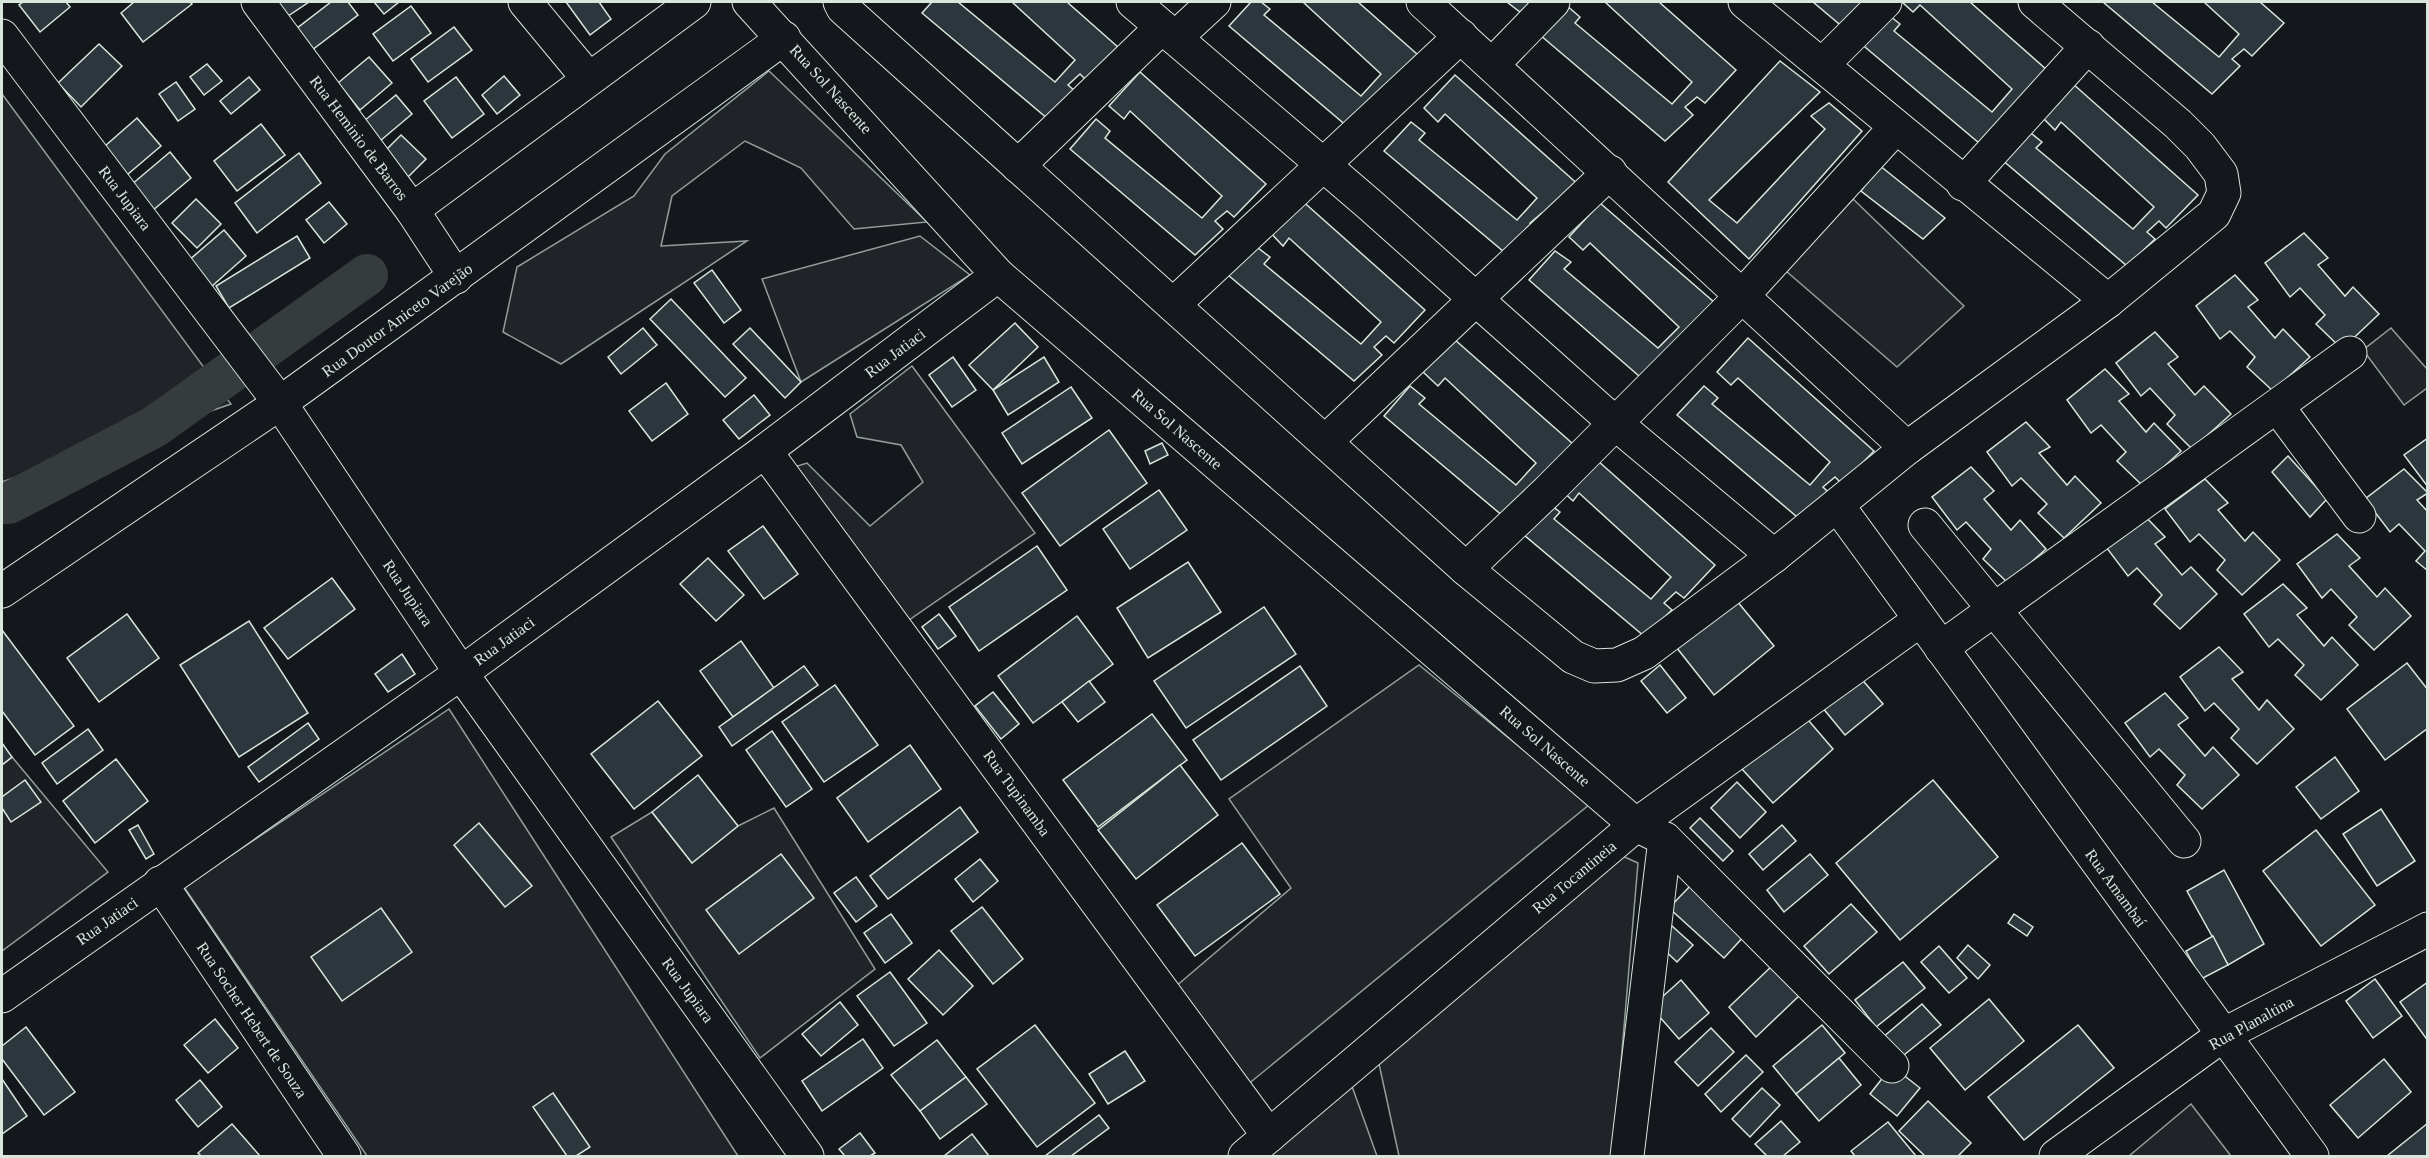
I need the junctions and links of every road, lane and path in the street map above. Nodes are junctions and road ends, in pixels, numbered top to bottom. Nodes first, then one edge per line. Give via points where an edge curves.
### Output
1 (258, 2) edge
2 (525, 2) edge
3 (693, 2) edge
4 (840, 2) edge
5 (1133, 2) edge
6 (1214, 2) edge
7 (1423, 2) edge
8 (1553, 2) edge
9 (1745, 2) edge
10 (1885, 2) edge
11 (2037, 2) edge
12 (767, 21) edge
13 (1168, 32) junction
14 (2, 36) edge
15 (1461, 36) junction
16 (2088, 46) junction
17 (1492, 65) junction
18 (1822, 65) junction
19 (588, 78) junction
20 (1895, 128) junction
21 (1323, 165) junction
22 (1018, 166) junction
23 (1610, 172) junction
24 (1963, 184) junction
25 (417, 218) junction
26 (450, 268) junction
27 (998, 275) junction
28 (1743, 295) junction
29 (1476, 299) junction
30 (2108, 301) junction
31 (1173, 305) junction
32 (2350, 353) dead end
33 (280, 403) junction
34 (2277, 406) junction
35 (1615, 423) junction
36 (1325, 442) junction
37 (1907, 448) junction
38 (765, 451) junction
39 (1838, 506) junction
40 (2359, 516) dead end
41 (1925, 525) dead end
42 (1774, 556) junction
43 (1466, 568) junction
44 (2, 591) edge
45 (1994, 610) junction
46 (1920, 620) junction
47 (1948, 642) junction
48 (461, 673) junction
49 (1636, 825) junction
50 (1665, 839) junction
51 (2184, 841) dead end
52 (160, 883) junction
53 (2427, 929) edge
54 (2, 996) edge
55 (2223, 1035) junction
56 (1892, 1066) dead end
57 (1257, 1146) edge
58 (344, 1156) edge
59 (807, 1156) edge
60 (1628, 1156) edge
61 (2056, 1156) edge
62 (2312, 1156) edge

1 - 25 street, Rua Heminio de Barros
2 - 19 street
3 - 19 street
4 - 22 street
5 - 13 street
6 - 13 street
7 - 15 street
8 - 17 street
9 - 18 street
10 - 18 street
11 - 16 street
12 - 26 street, Rua Doutor Aniceto Varejão
12 - 27 street, Rua Sol Nascente
13 - 21 street
13 - 22 street
14 - 33 street, Rua Jupiara
15 - 17 street
15 - 21 street
16 - 24 street
16 - 30 street via 2200,146 2221,174 2223,193 2214,214
17 - 23 street
18 - 20 street
19 - 25 street
20 - 24 street
20 - 28 street
21 - 29 street
21 - 31 street
22 - 31 street
23 - 28 street
23 - 29 street
24 - 30 street
25 - 26 street, Rua Heminio de Barros
26 - 33 street, Rua Doutor Aniceto Varejão
27 - 38 street, Rua Jatiaci
27 - 49 street, Rua Sol Nascente
28 - 35 street
28 - 37 street
29 - 35 street
29 - 36 street
30 - 37 street
31 - 36 street
32 - 34 street
33 - 44 street, Rua Doutor Aniceto Varejão
33 - 48 street, Rua Jupiara
34 - 40 street
34 - 45 street
35 - 42 street
35 - 43 street
36 - 43 street
37 - 39 street
38 - 48 street, Rua Jatiaci
38 - 57 street, Rua Tupinamba
39 - 42 street
39 - 46 street, Rua Amambaí
41 - 45 street
42 - 43 street via 1644,653 1617,665 1594,666 1573,657
45 - 47 street
45 - 51 street
46 - 47 street, Rua Amambaí
46 - 49 street, Rua Tocantineia
47 - 55 street, Rua Amambaí
48 - 52 street, Rua Jatiaci
48 - 59 street, Rua Jupiara
49 - 50 street, Rua Sol Nascente
49 - 57 street, Rua Tocantineia
50 - 56 street, Rua Sol Nascente
50 - 60 street
52 - 54 street, Rua Jatiaci
52 - 58 street, Rua Socher Hebert de Souza
53 - 55 street, Rua Planaltina
55 - 61 street, Rua Planaltina
55 - 62 street, Rua Amambaí

